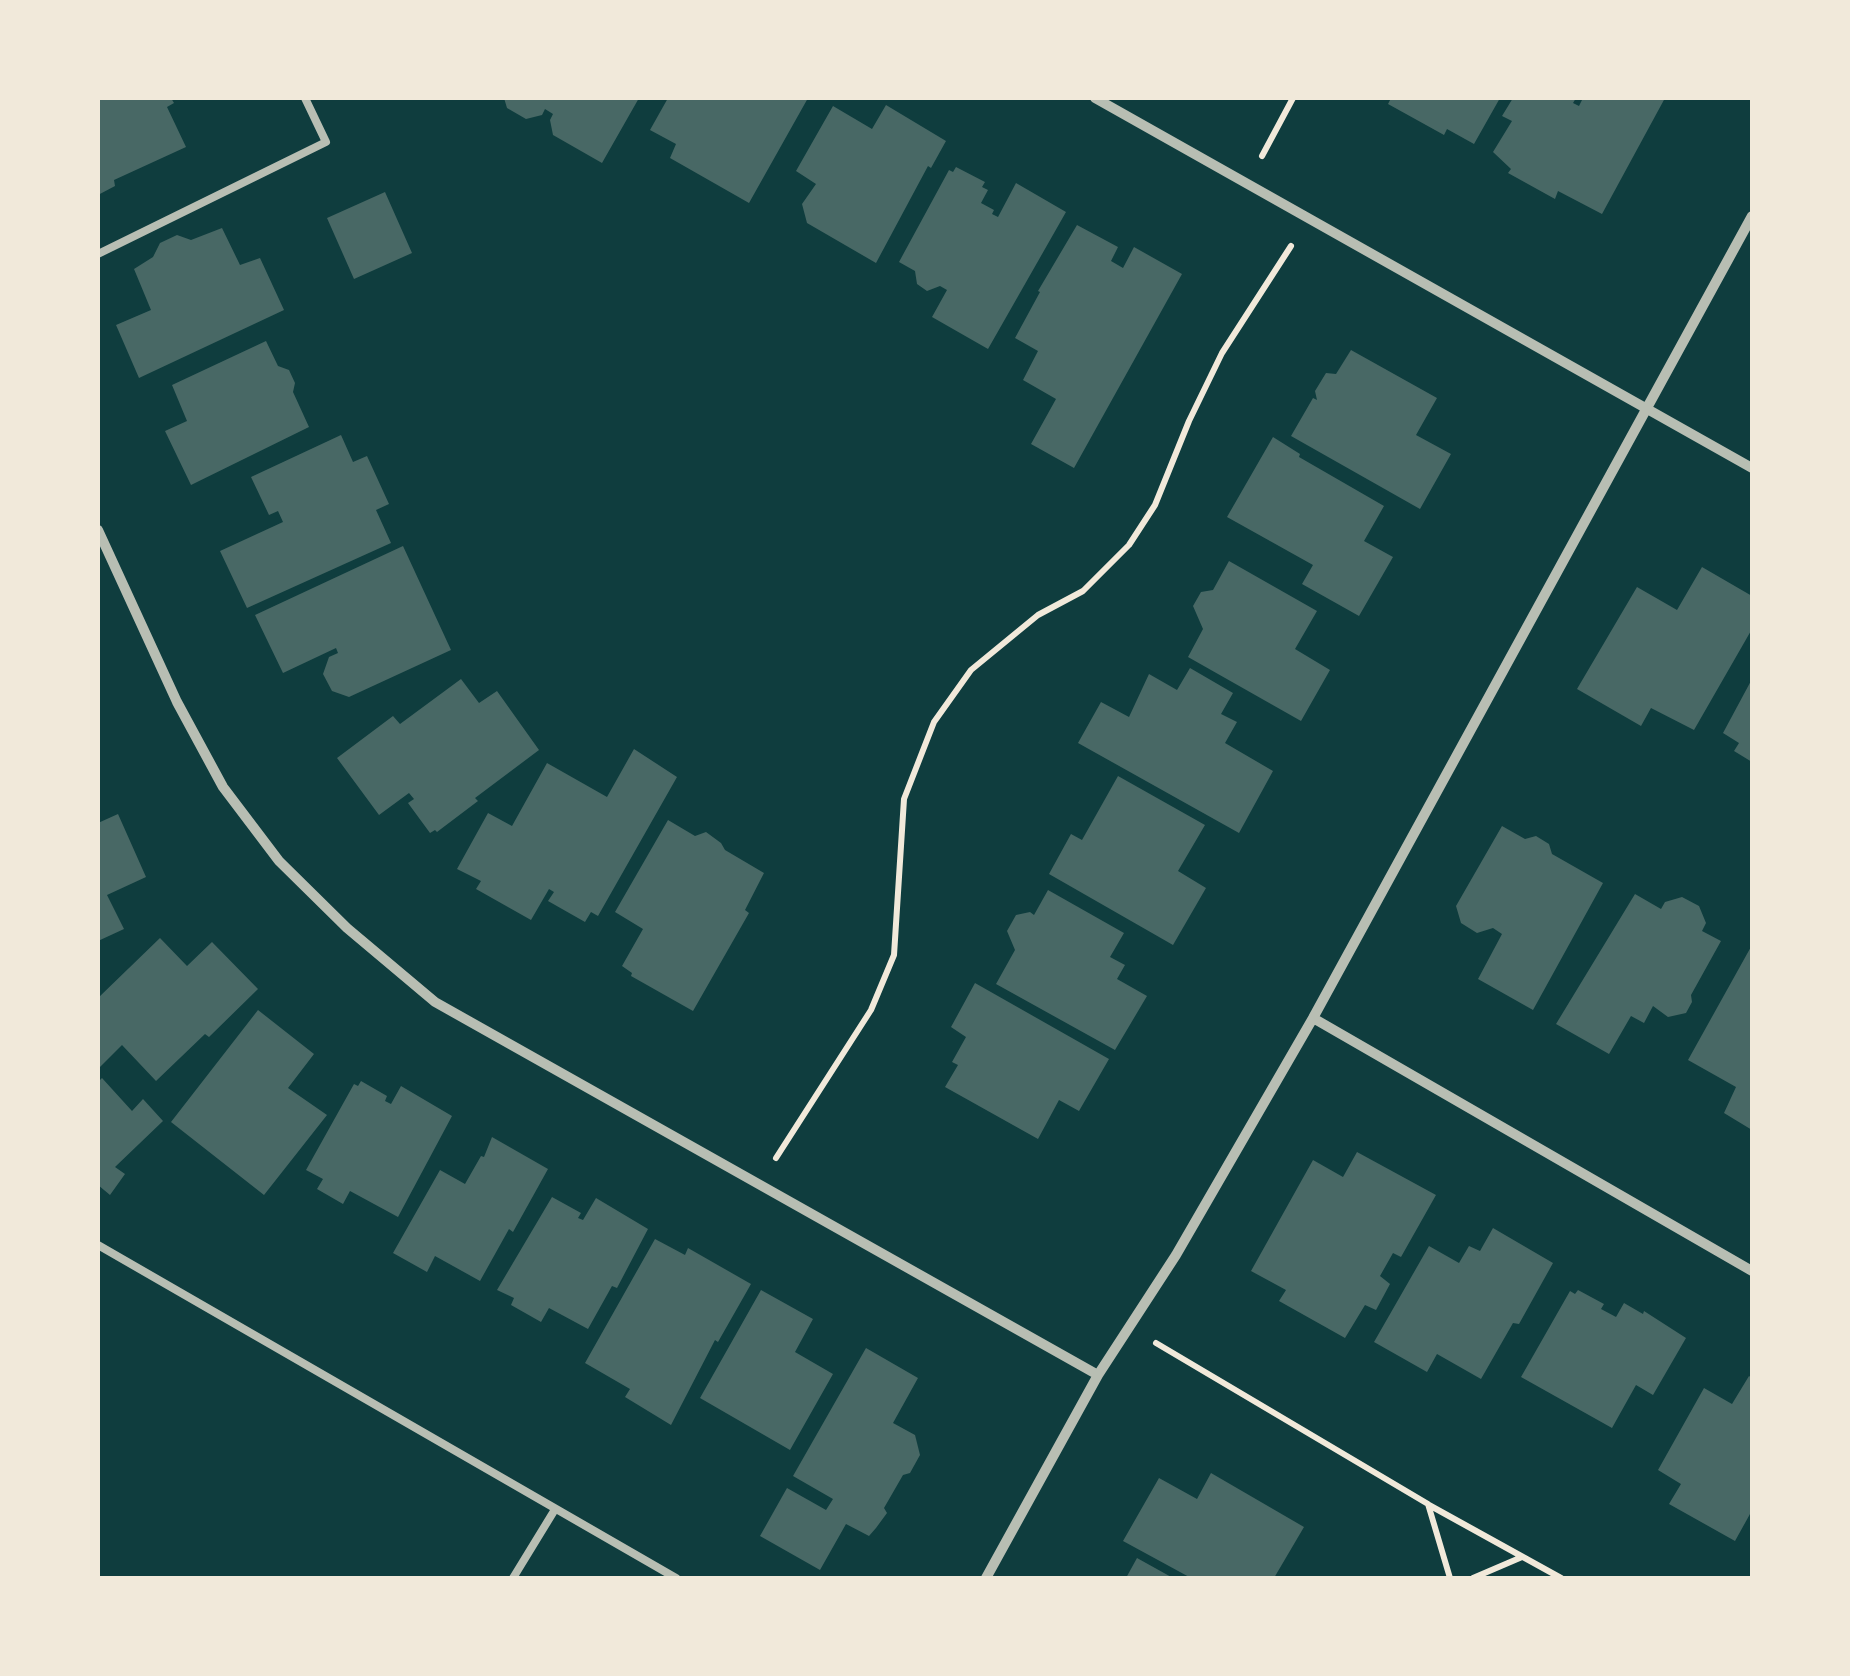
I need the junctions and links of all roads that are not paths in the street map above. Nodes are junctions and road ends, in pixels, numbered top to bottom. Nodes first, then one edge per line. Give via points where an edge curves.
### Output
1 (305, 98) edge
2 (1095, 98) edge
3 (1752, 216) edge
4 (98, 254) edge
5 (1646, 408) junction
6 (1752, 468) edge
7 (98, 530) edge
8 (1312, 1018) junction
9 (98, 1245) edge
10 (1752, 1271) edge
11 (1098, 1375) junction
12 (554, 1511) junction
13 (513, 1578) edge
14 (676, 1578) edge
15 (986, 1578) edge

1 - 4 lane via 326,142
2 - 5 street
3 - 5 street
5 - 6 street
5 - 8 street
7 - 11 street via 224,787 278,860 347,928 435,1002
8 - 10 street
8 - 11 street via 1176,1255
9 - 12 lane
11 - 15 street
12 - 13 lane
12 - 14 lane

